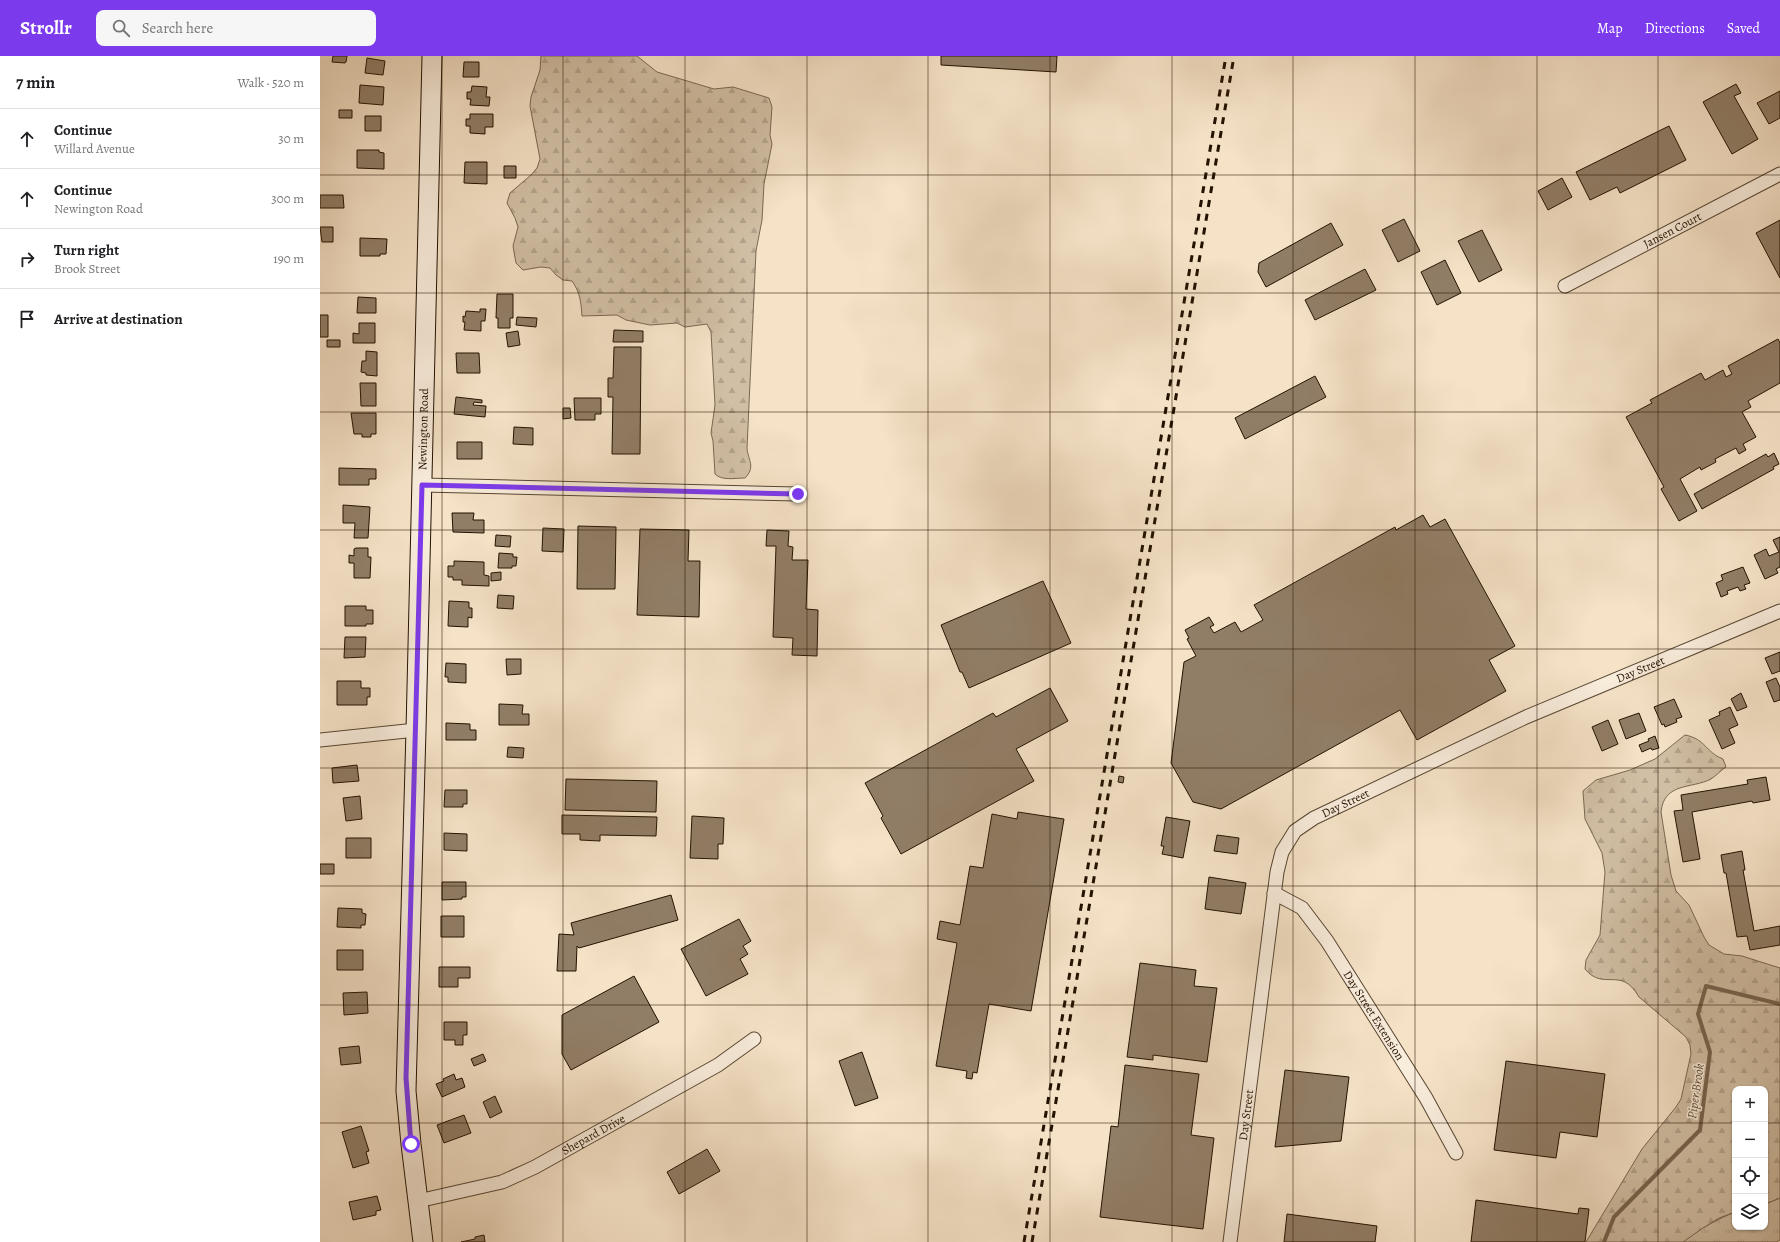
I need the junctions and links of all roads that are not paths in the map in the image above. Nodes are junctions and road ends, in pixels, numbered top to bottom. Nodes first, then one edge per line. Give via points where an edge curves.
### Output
1 (432, 56) edge
2 (1780, 174) edge
3 (1565, 286) dead end
4 (422, 485) junction
5 (798, 494) dead end
6 (1780, 611) edge
7 (416, 730) junction
8 (320, 740) edge
9 (1274, 893) junction
10 (754, 1039) dead end
11 (1456, 1153) dead end
12 (418, 1201) junction
13 (424, 1242) edge
14 (1230, 1242) edge

1 - 4 main road, Newington Road
2 - 3 street, Jansen Court
4 - 5 street
4 - 7 main road, Newington Road
6 - 9 street, Day Street via 1526,717 1314,818 1295,831 1282,852
7 - 8 street
7 - 12 main road, Newington Road via 406,1091
9 - 11 street, Day Street Extension via 1302,908 1327,941 1426,1098
9 - 14 street, Day Street
10 - 12 street, Shepard Drive via 718,1065 535,1167 502,1182
12 - 13 main road, Newington Road

